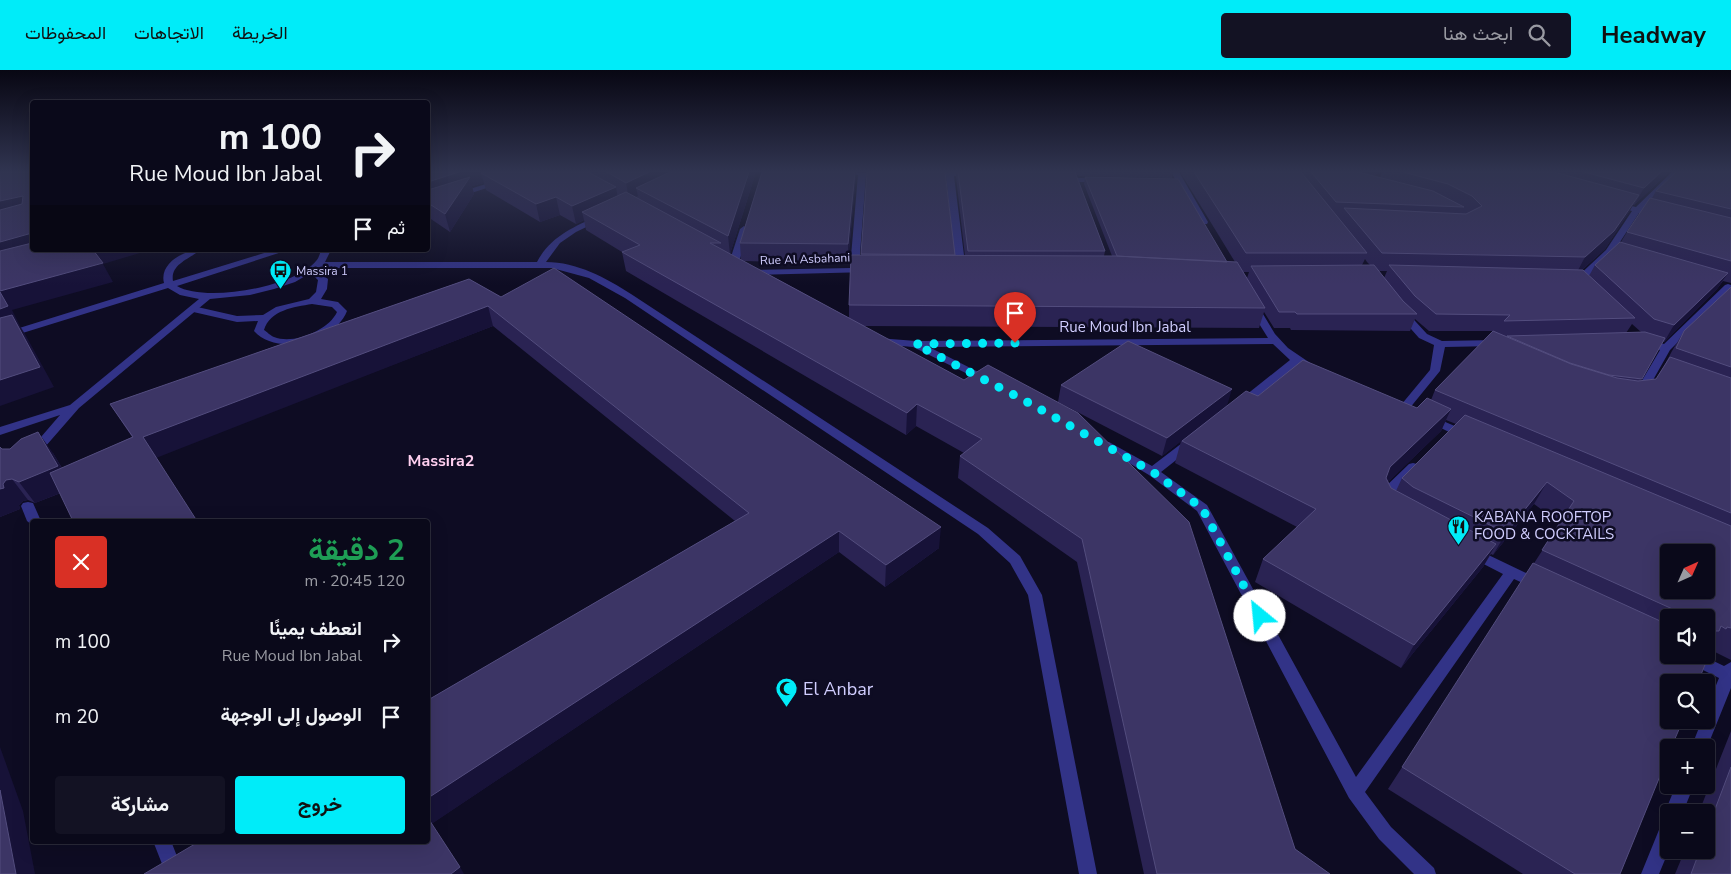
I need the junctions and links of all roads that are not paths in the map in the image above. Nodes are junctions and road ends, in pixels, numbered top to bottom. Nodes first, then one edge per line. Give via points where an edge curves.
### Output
1 (859, 210) edge
2 (954, 210) edge
3 (1196, 210) edge
4 (1637, 210) joint
5 (611, 214) edge
6 (1665, 217) edge
7 (748, 218) edge
8 (1208, 229) edge
9 (192, 252) edge
10 (277, 252) edge
11 (326, 252) edge
12 (725, 258) edge
13 (540, 265) junction
14 (314, 267) junction
15 (744, 268) junction
16 (854, 270) junction
17 (873, 270) edge
18 (961, 271) edge
19 (768, 283) edge
20 (1577, 283) edge
21 (169, 286) junction
22 (1726, 286) edge
23 (1246, 293) edge
24 (207, 297) junction
25 (312, 301) junction
26 (1394, 304) edge
27 (193, 309) junction
28 (265, 318) junction
29 (0, 337) edge
30 (864, 338) edge
31 (1639, 339) edge
32 (1274, 341) junction
33 (1506, 343) edge
34 (915, 344) junction
35 (1440, 344) junction
36 (1478, 344) junction
37 (1666, 348) junction
38 (1497, 351) edge
39 (1296, 361) junction
40 (1323, 373) edge
41 (1003, 389) edge
42 (1632, 398) edge
43 (75, 406) junction
44 (1228, 414) edge
45 (1452, 429) junction
46 (0, 431) edge
47 (1198, 437) edge
48 (1095, 440) edge
49 (1479, 441) edge
50 (1439, 442) edge
51 (1426, 455) edge
52 (29, 457) edge
53 (1153, 472) junction
54 (28, 506) edge
55 (1396, 513) edge
56 (33, 519) edge
57 (1458, 545) edge
58 (1511, 573) junction
59 (1546, 589) edge
60 (1708, 664) edge
61 (1730, 673) edge
62 (1703, 739) edge
63 (1355, 792) junction
64 (163, 844) edge
65 (1660, 849) edge
66 (175, 874) edge
67 (1088, 874) edge
68 (1427, 874) edge
69 (1650, 874) edge

1 - 16 street
2 - 18 street
3 - 8 street
4 - 6 street
4 - 20 street via 1614,254
5 - 13 street via 559,239 550,247
7 - 15 street
9 - 21 street via 169,271 166,279
10 - 21 street
11 - 14 street
12 - 15 street
13 - 14 street
13 - 67 street via 579,270 600,278 983,531 1015,560 1035,595
14 - 24 street via 281,284 256,292
14 - 25 street via 324,285 317,299
15 - 16 street, Rue Al Asbahani
15 - 19 street
16 - 17 street, Rue Al Asbahani
21 - 24 street via 180,293
21 - 29 street
22 - 37 street
23 - 32 street
24 - 27 street
25 - 28 street via 294,304
25 - 28 street via 341,308 341,319 311,337 283,341 263,337 259,331
26 - 35 street via 1417,330
27 - 28 street via 236,319
27 - 43 street
30 - 34 street, Rue Moud Ibn Jabal
31 - 37 street
32 - 34 street, Rue Moud Ibn Jabal
32 - 39 street
33 - 36 street
34 - 41 street
35 - 36 street
35 - 45 street via 1435,371 1408,409
36 - 38 street
37 - 42 street via 1657,372 1639,396
39 - 40 street
39 - 44 street
43 - 46 street
43 - 52 street
45 - 49 street
45 - 50 street
47 - 53 street
48 - 53 street
51 - 55 street via 1386,494 1383,500
53 - 63 street via 1202,508
54 - 56 street
57 - 58 street
58 - 59 street
58 - 63 street
60 - 61 street
61 - 62 street
63 - 68 street via 1385,833
64 - 66 street
65 - 69 street

